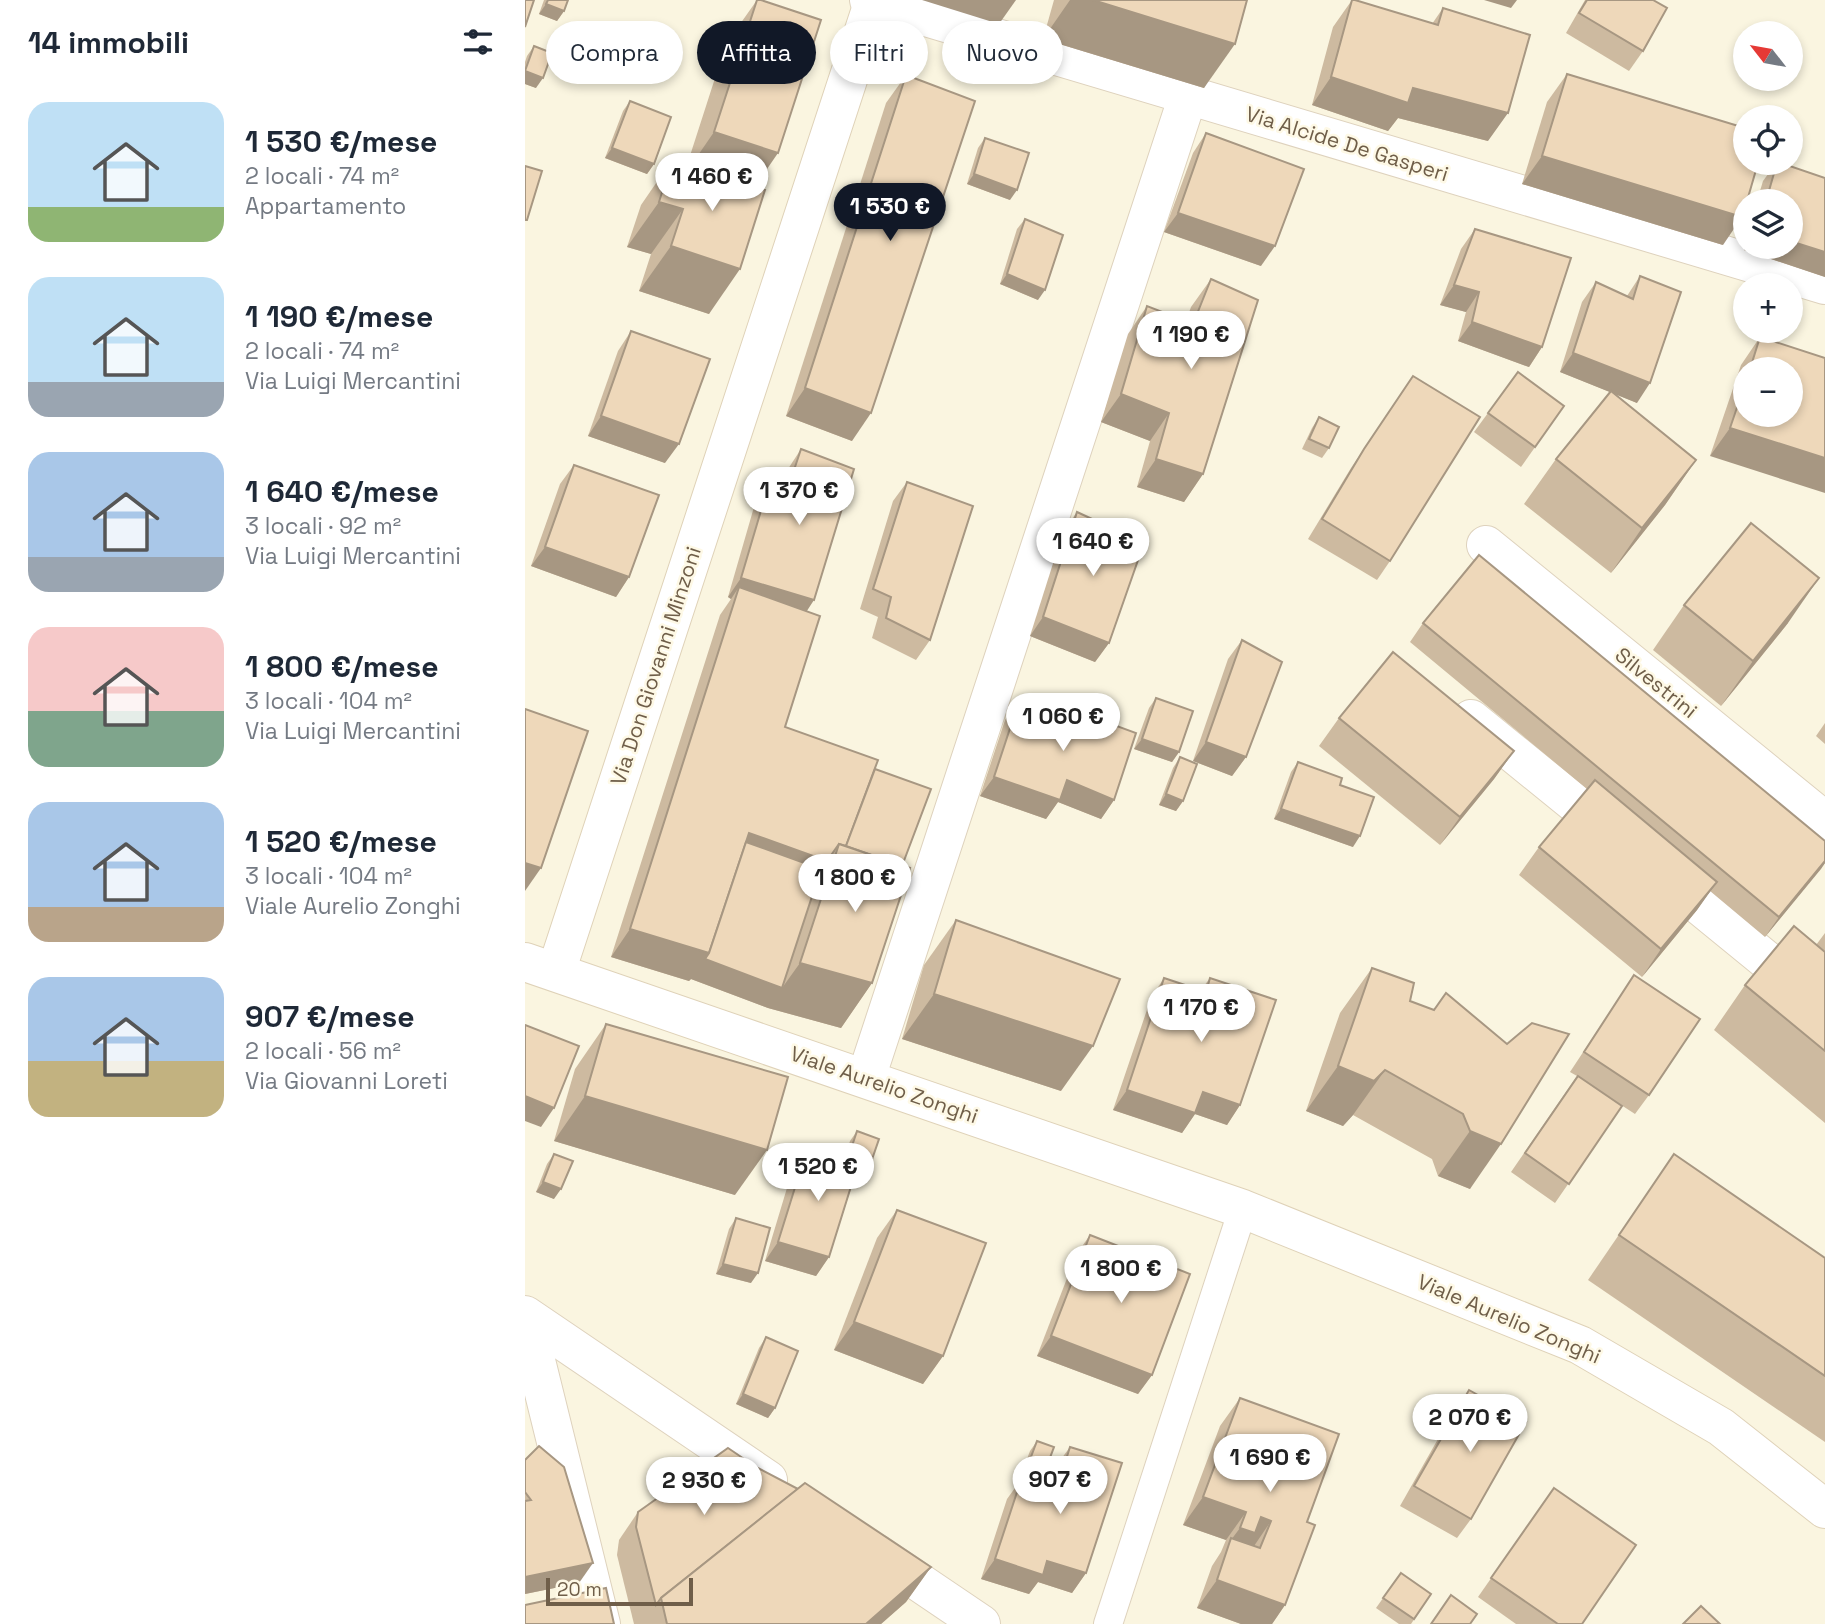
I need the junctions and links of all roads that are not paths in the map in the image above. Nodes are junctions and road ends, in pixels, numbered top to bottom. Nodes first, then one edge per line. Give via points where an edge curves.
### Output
1 (872, 0) edge
2 (1188, 96) junction
3 (1825, 285) edge
4 (1486, 545) dead end
5 (1446, 698) edge
6 (1825, 821) edge
7 (540, 967) edge
8 (1825, 1007) edge
9 (866, 1078) junction
10 (1244, 1209) junction
11 (525, 1316) edge
12 (799, 1500) edge
13 (1825, 1509) edge
14 (844, 1531) edge
15 (586, 1612) edge
16 (981, 1624) edge
17 (1108, 1624) edge

1 - 2 street, Via Alcide De Gasperi
1 - 7 street, Via Don Giovanni Minzoni
2 - 3 street, Via Alcide De Gasperi
2 - 9 street
4 - 6 street, Silvestrini
5 - 8 street
7 - 9 street, Viale Aurelio Zonghi
9 - 10 street, Viale Aurelio Zonghi
10 - 13 street, Viale Aurelio Zonghi via 1580,1345 1721,1427
10 - 17 lane
11 - 12 street
11 - 15 street
14 - 16 street

